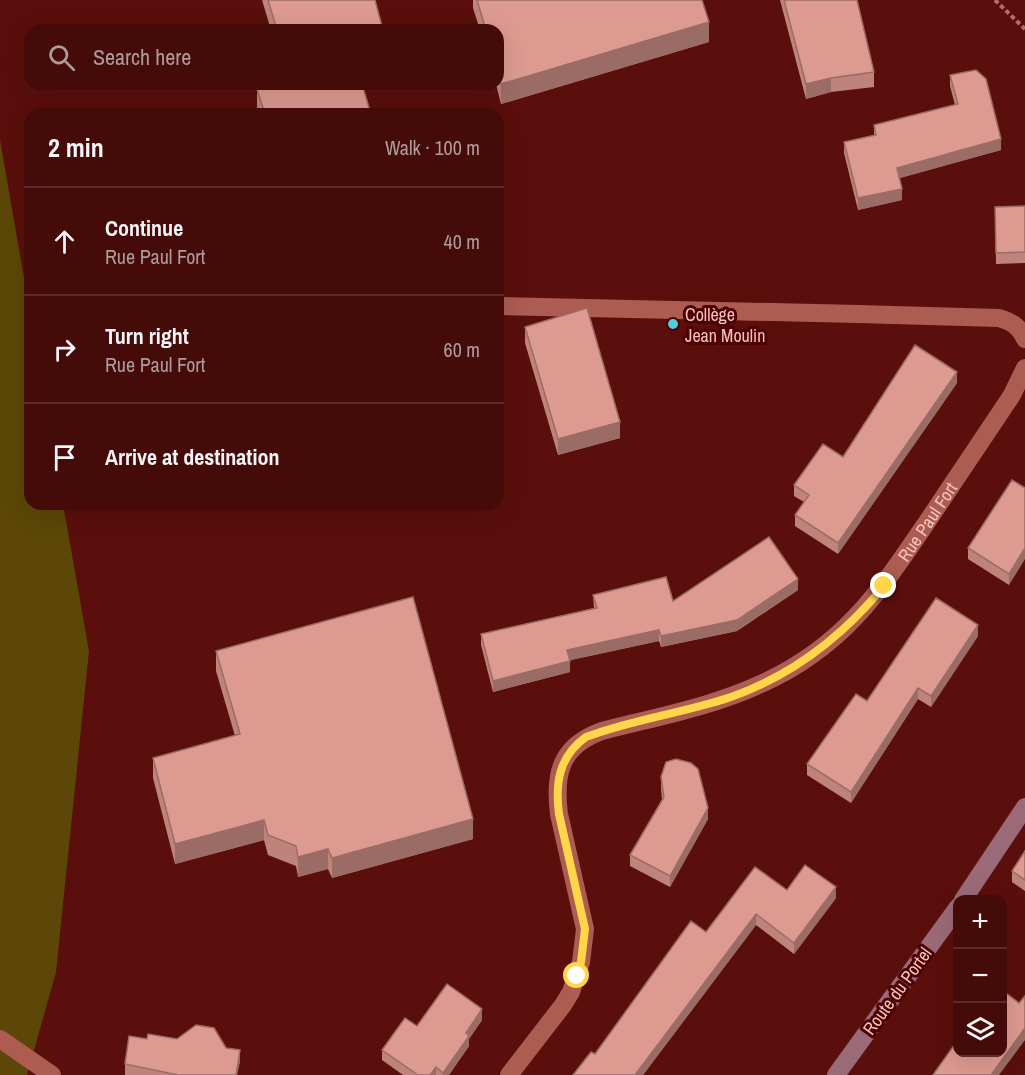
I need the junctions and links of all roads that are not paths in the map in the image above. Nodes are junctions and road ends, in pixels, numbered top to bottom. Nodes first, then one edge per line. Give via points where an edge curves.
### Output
1 (504, 306) edge
2 (1025, 339) edge
3 (1025, 368) edge
4 (1025, 807) edge
5 (966, 895) edge
6 (953, 913) edge
7 (0, 1039) edge
8 (52, 1075) edge
9 (509, 1075) edge
10 (837, 1075) edge

1 - 2 street via 999,318 1020,329
3 - 9 street, Rue Paul Fort via 1012,395 884,586 829,642 782,674 747,691 602,731 575,744 567,754 557,782 557,798 585,929 581,962 563,1005
4 - 5 street
6 - 10 street, Route du Portel
7 - 8 street

